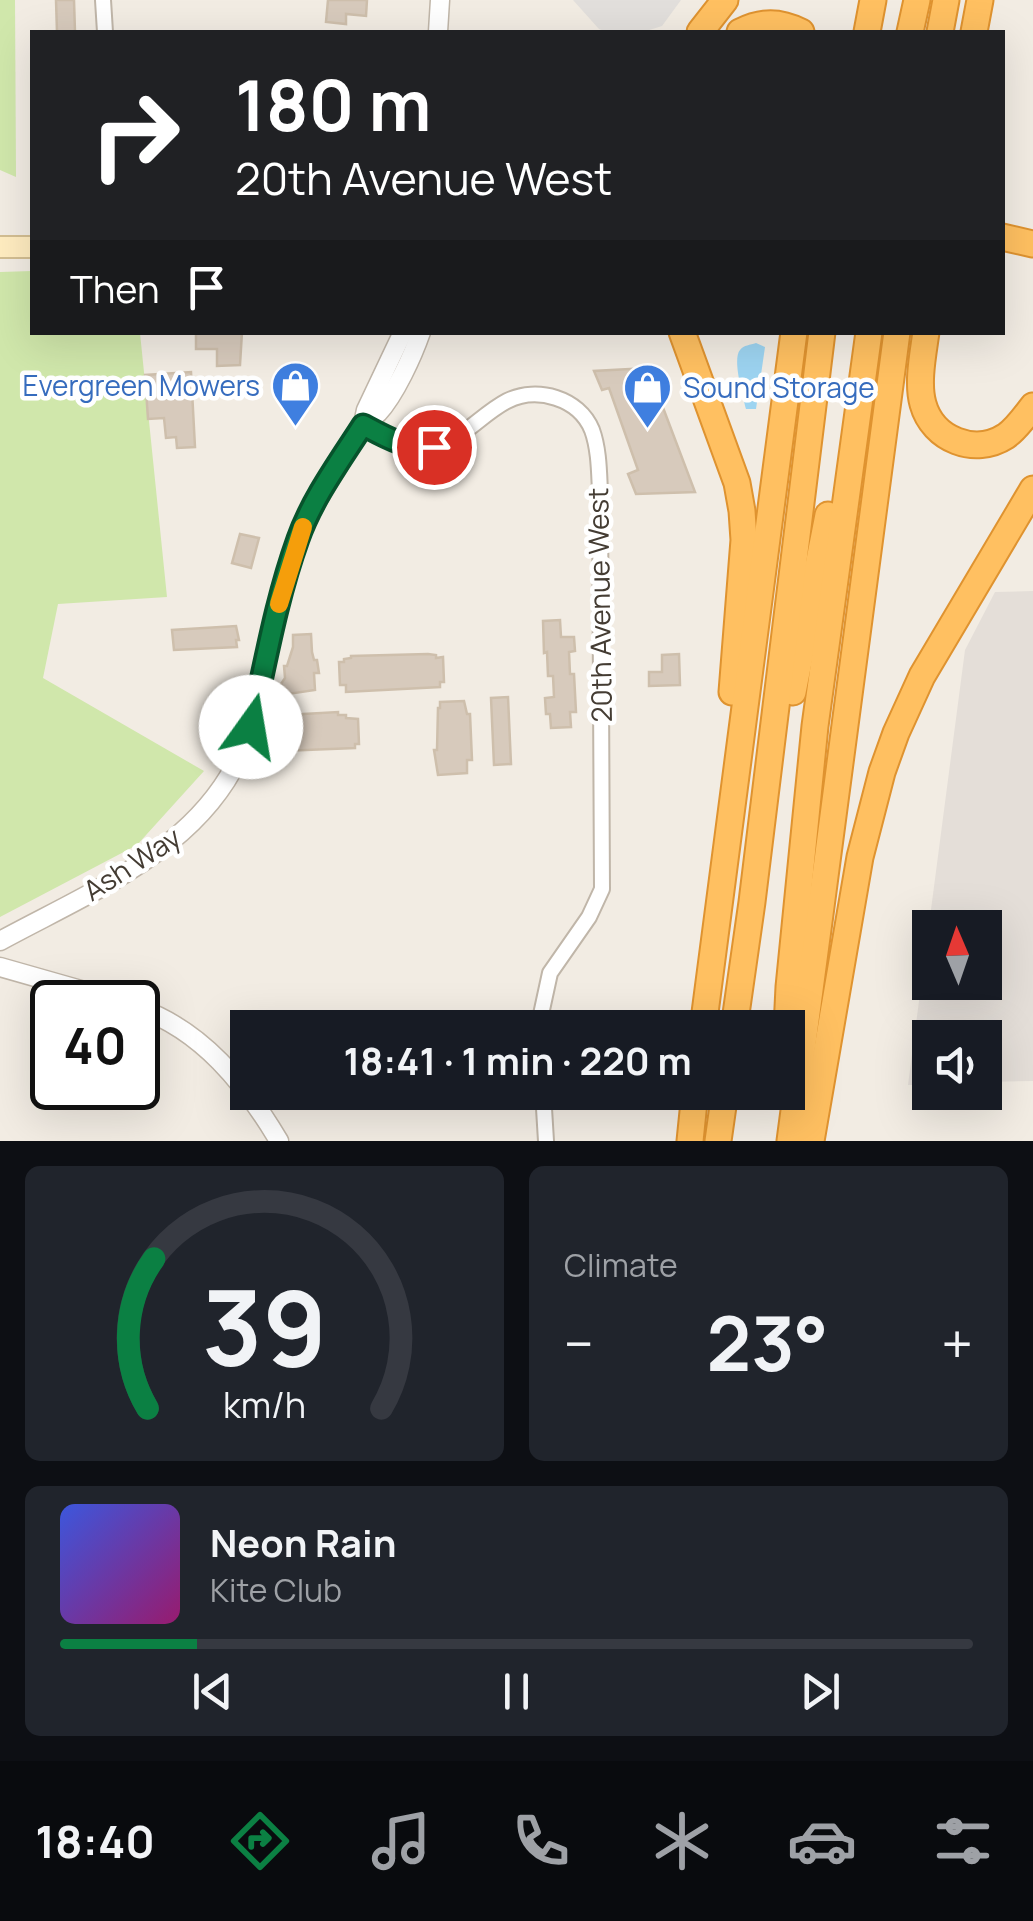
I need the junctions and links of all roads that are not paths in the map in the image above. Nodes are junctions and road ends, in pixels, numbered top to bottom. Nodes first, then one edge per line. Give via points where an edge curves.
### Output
1 (103, 0) edge
2 (440, 0) edge
3 (725, 0) edge
4 (873, 0) edge
5 (905, 0) edge
6 (917, 0) edge
7 (946, 0) edge
8 (980, 0) edge
9 (105, 30) edge
10 (438, 30) edge
11 (702, 30) edge
12 (744, 30) edge
13 (798, 30) edge
14 (866, 30) edge
15 (900, 30) edge
16 (910, 30) edge
17 (940, 30) edge
18 (974, 30) edge
19 (1033, 229) edge
20 (1005, 234) edge
21 (1005, 235) edge
22 (1033, 244) edge
23 (30, 247) edge
24 (0, 248) edge
25 (402, 335) edge
26 (420, 335) edge
27 (683, 335) edge
28 (794, 335) edge
29 (822, 335) edge
30 (856, 335) edge
31 (868, 335) edge
32 (896, 335) edge
33 (926, 335) edge
34 (1033, 406) edge
35 (363, 425) junction
36 (1033, 489) edge
37 (752, 902) junction
38 (0, 940) edge
39 (0, 967) edge
40 (46, 980) edge
41 (707, 997) junction
42 (542, 1010) edge
43 (705, 1010) edge
44 (737, 1010) edge
45 (787, 1010) edge
46 (160, 1017) edge
47 (544, 1110) edge
48 (693, 1110) edge
49 (722, 1110) edge
50 (783, 1110) edge
51 (279, 1141) edge
52 (546, 1141) edge
53 (690, 1141) edge
54 (718, 1141) edge
55 (782, 1141) edge
56 (790, 1141) edge
57 (811, 1141) edge

1 - 9 street
2 - 10 street
3 - 11 highway
4 - 14 highway
5 - 15 highway
6 - 16 highway
7 - 17 highway
8 - 18 highway
12 - 13 highway via 768,23
19 - 20 main road
21 - 22 highway
23 - 24 main road
25 - 35 street, Ash Way
26 - 35 street, Ash Way via 380,412
27 - 41 highway via 737,483 744,540
28 - 41 highway
29 - 37 highway
30 - 37 highway via 833,490
31 - 45 highway via 815,726
32 - 56 highway
33 - 34 highway via 922,398 945,436 968,445 991,443 1012,432
35 - 38 street, Ash Way via 298,537 251,727 216,797 142,864
35 - 42 street, 20th Avenue West via 413,448 434,447 505,402 541,394 574,408 594,435 602,889 550,972
36 - 57 highway via 922,676 882,772 860,857
37 - 44 highway
39 - 40 street
41 - 43 highway
46 - 51 street via 202,1043 231,1073
47 - 52 street
48 - 53 highway
49 - 54 highway
50 - 55 highway

